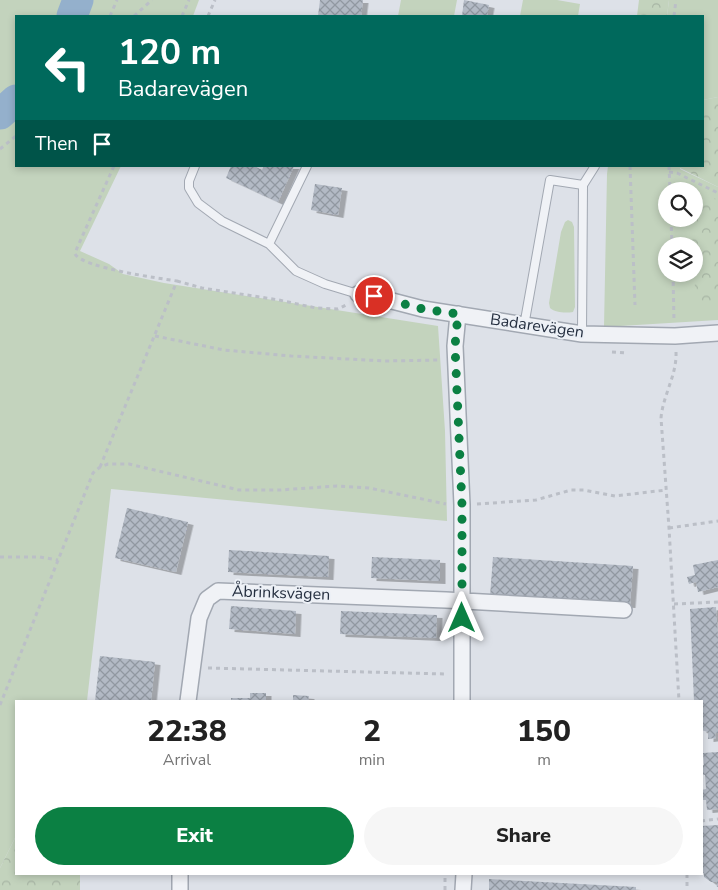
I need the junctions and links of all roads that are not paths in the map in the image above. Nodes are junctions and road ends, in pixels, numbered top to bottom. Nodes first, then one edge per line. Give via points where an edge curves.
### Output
1 (195, 167) edge
2 (307, 167) edge
3 (594, 167) edge
4 (583, 185) junction
5 (269, 244) junction
6 (358, 294) joint
7 (458, 314) junction
8 (524, 326) junction
9 (718, 333) edge
10 (582, 334) junction
11 (462, 601) junction
12 (624, 610) dead end
13 (188, 700) edge
14 (462, 700) edge
15 (180, 875) edge
16 (180, 890) edge

1 - 5 lane via 189,188 198,203 222,221
2 - 5 lane
3 - 4 lane
4 - 8 lane via 550,180
4 - 10 lane
5 - 6 lane via 296,271
6 - 7 street, Badarevägen
7 - 8 street, Badarevägen
7 - 11 street via 455,360 462,505
8 - 10 street, Badarevägen
9 - 10 street, Badarevägen via 675,336
11 - 12 street, Åbrinksvägen
11 - 13 street, Åbrinksvägen via 218,591 207,599 199,618
11 - 14 street
15 - 16 street

